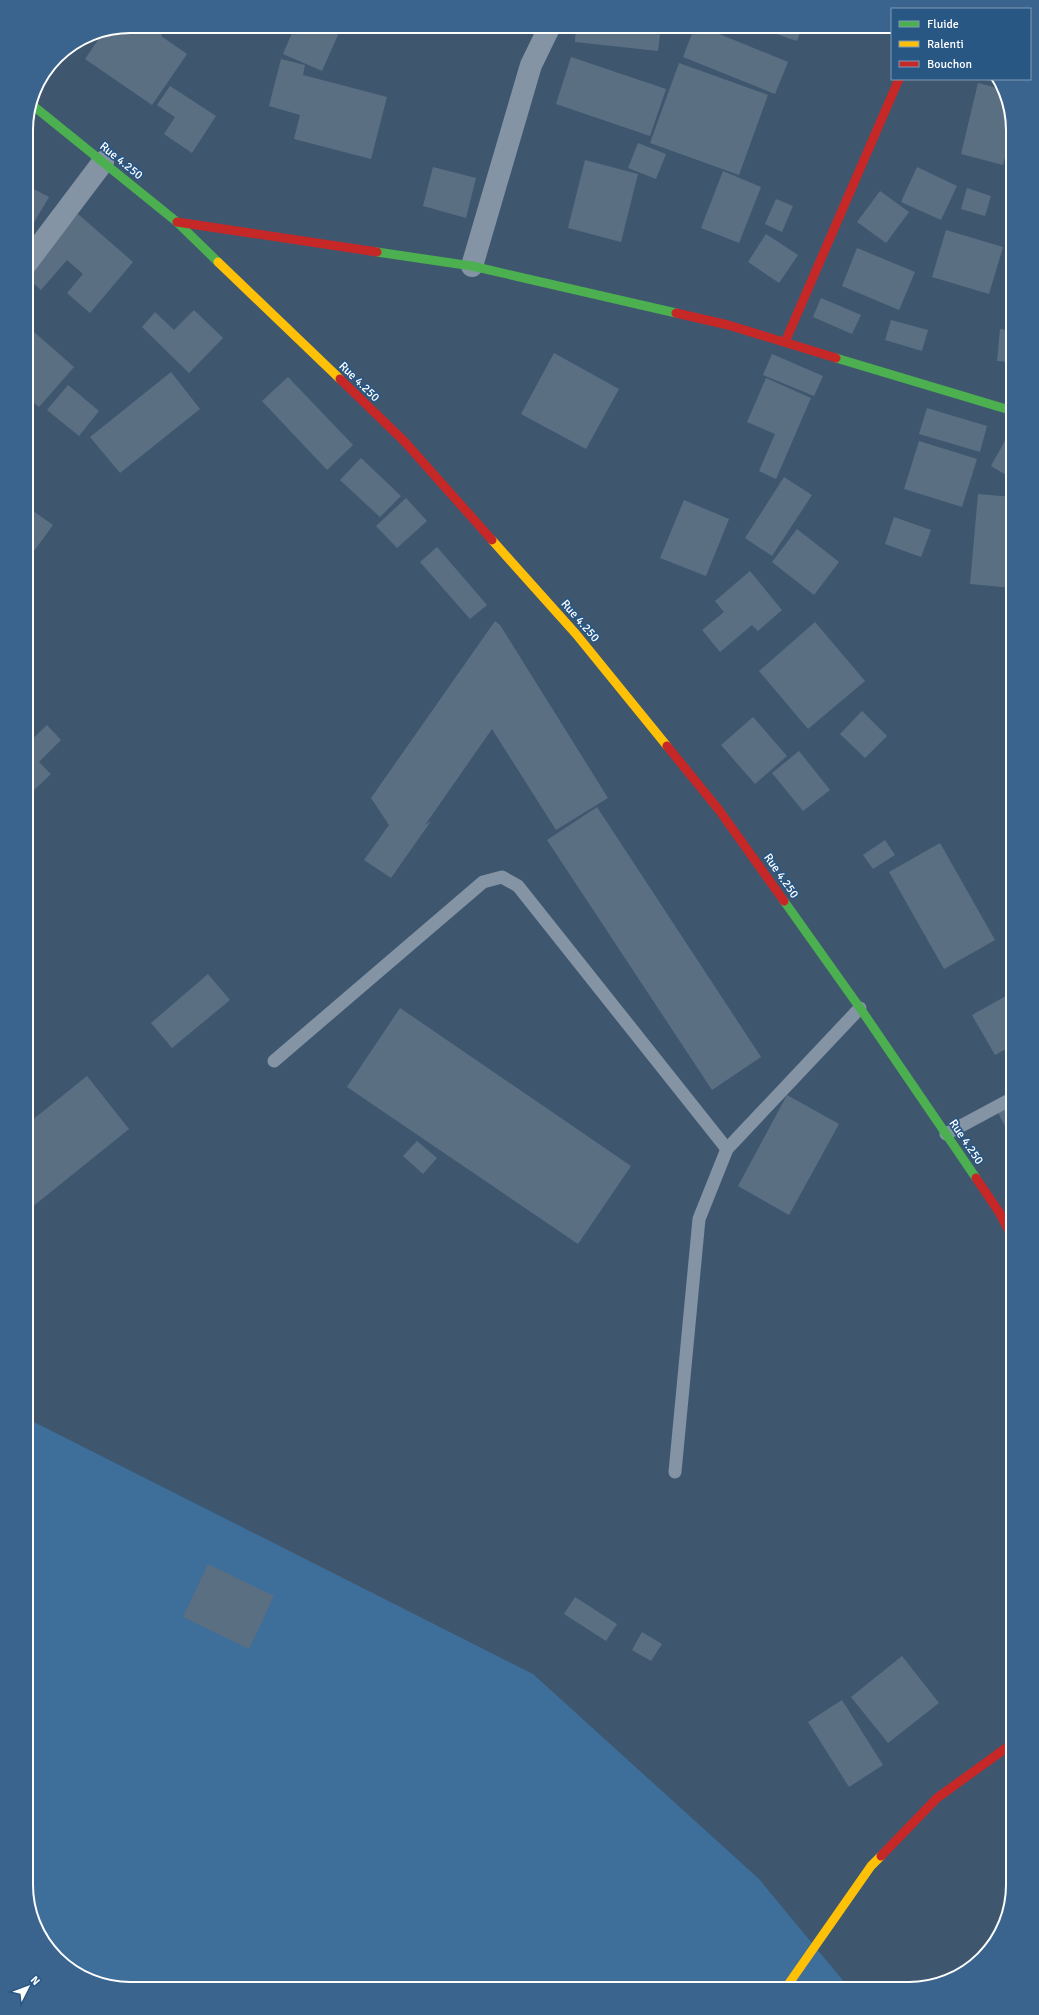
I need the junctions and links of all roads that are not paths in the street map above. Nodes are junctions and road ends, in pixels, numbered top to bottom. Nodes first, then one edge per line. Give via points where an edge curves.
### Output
1 (547, 33) edge
2 (899, 80) edge
3 (36, 108) edge
4 (103, 162) junction
5 (177, 222) junction
6 (33, 255) edge
7 (472, 266) junction
8 (785, 342) junction
9 (1006, 409) edge
10 (860, 1008) junction
11 (274, 1061) dead end
12 (1006, 1102) edge
13 (946, 1134) junction
14 (727, 1149) junction
15 (1006, 1225) edge
16 (675, 1472) dead end
17 (1006, 1748) edge
18 (790, 1982) edge

1 - 7 street via 531,65
2 - 8 main road
3 - 4 main road, Rue 4.250
4 - 5 main road, Rue 4.250
4 - 6 street
5 - 7 main road
5 - 10 main road, Rue 4.250 via 404,441 576,634 719,810
7 - 8 main road via 728,325
8 - 9 main road
10 - 13 main road, Rue 4.250
10 - 14 lane
11 - 14 lane via 483,882 502,877 518,886
12 - 13 lane
13 - 15 main road, Rue 4.250
14 - 16 lane via 699,1219
17 - 18 main road via 937,1798 871,1866

